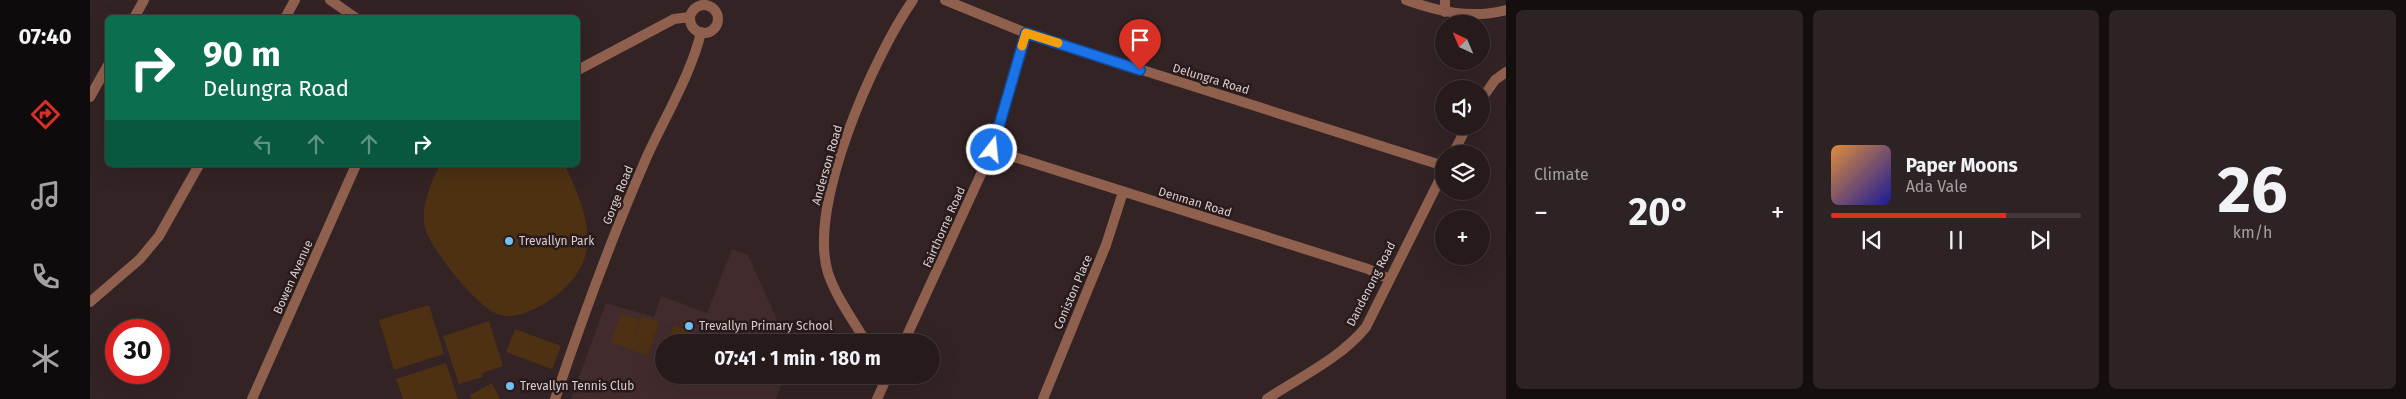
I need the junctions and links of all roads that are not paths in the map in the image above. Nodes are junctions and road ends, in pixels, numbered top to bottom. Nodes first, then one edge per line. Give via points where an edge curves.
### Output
1 (144, 0) edge
2 (295, 0) edge
3 (330, 0) edge
4 (913, 0) edge
5 (945, 0) edge
6 (1406, 0) edge
7 (1445, 0) edge
8 (714, 4) edge
9 (1506, 10) edge
10 (1445, 12) junction
11 (136, 15) edge
12 (287, 15) edge
13 (352, 15) edge
14 (690, 17) junction
15 (701, 32) junction
16 (1026, 33) junction
17 (580, 69) edge
18 (105, 70) edge
19 (1505, 75) edge
20 (1490, 85) edge
21 (90, 97) edge
22 (992, 150) junction
23 (1435, 163) edge
24 (198, 167) edge
25 (355, 167) edge
26 (1435, 189) edge
27 (1123, 192) junction
28 (1389, 279) junction
29 (90, 302) edge
30 (862, 334) edge
31 (908, 334) edge
32 (884, 384) edge
33 (252, 399) edge
34 (555, 399) edge
35 (877, 399) edge
36 (1042, 399) edge
37 (1266, 399) edge

1 - 11 street
2 - 12 street
3 - 13 street
4 - 30 street, Anderson Road via 886,43 868,83 839,162 825,221 828,272
5 - 16 street, Delungra Road
6 - 10 street
7 - 10 street
8 - 14 street via 700,5
8 - 15 street via 717,24 710,31
9 - 10 street via 1478,15
14 - 15 street via 694,29
14 - 17 street via 674,19
15 - 34 street, Gorge Road via 693,59 622,217
16 - 22 street, Fairthorne Road
16 - 23 street, Delungra Road
18 - 21 street
19 - 20 street
22 - 27 street, Denman Road
22 - 31 street, Fairthorne Road
24 - 29 street via 159,236 140,259
25 - 33 street, Bowen Avenue
26 - 28 street, Dandenong Road
27 - 28 street, Denman Road via 1368,269
27 - 36 street, Coniston Place via 1106,245
28 - 37 street, Dandenong Road via 1366,327 1356,338
32 - 35 street

